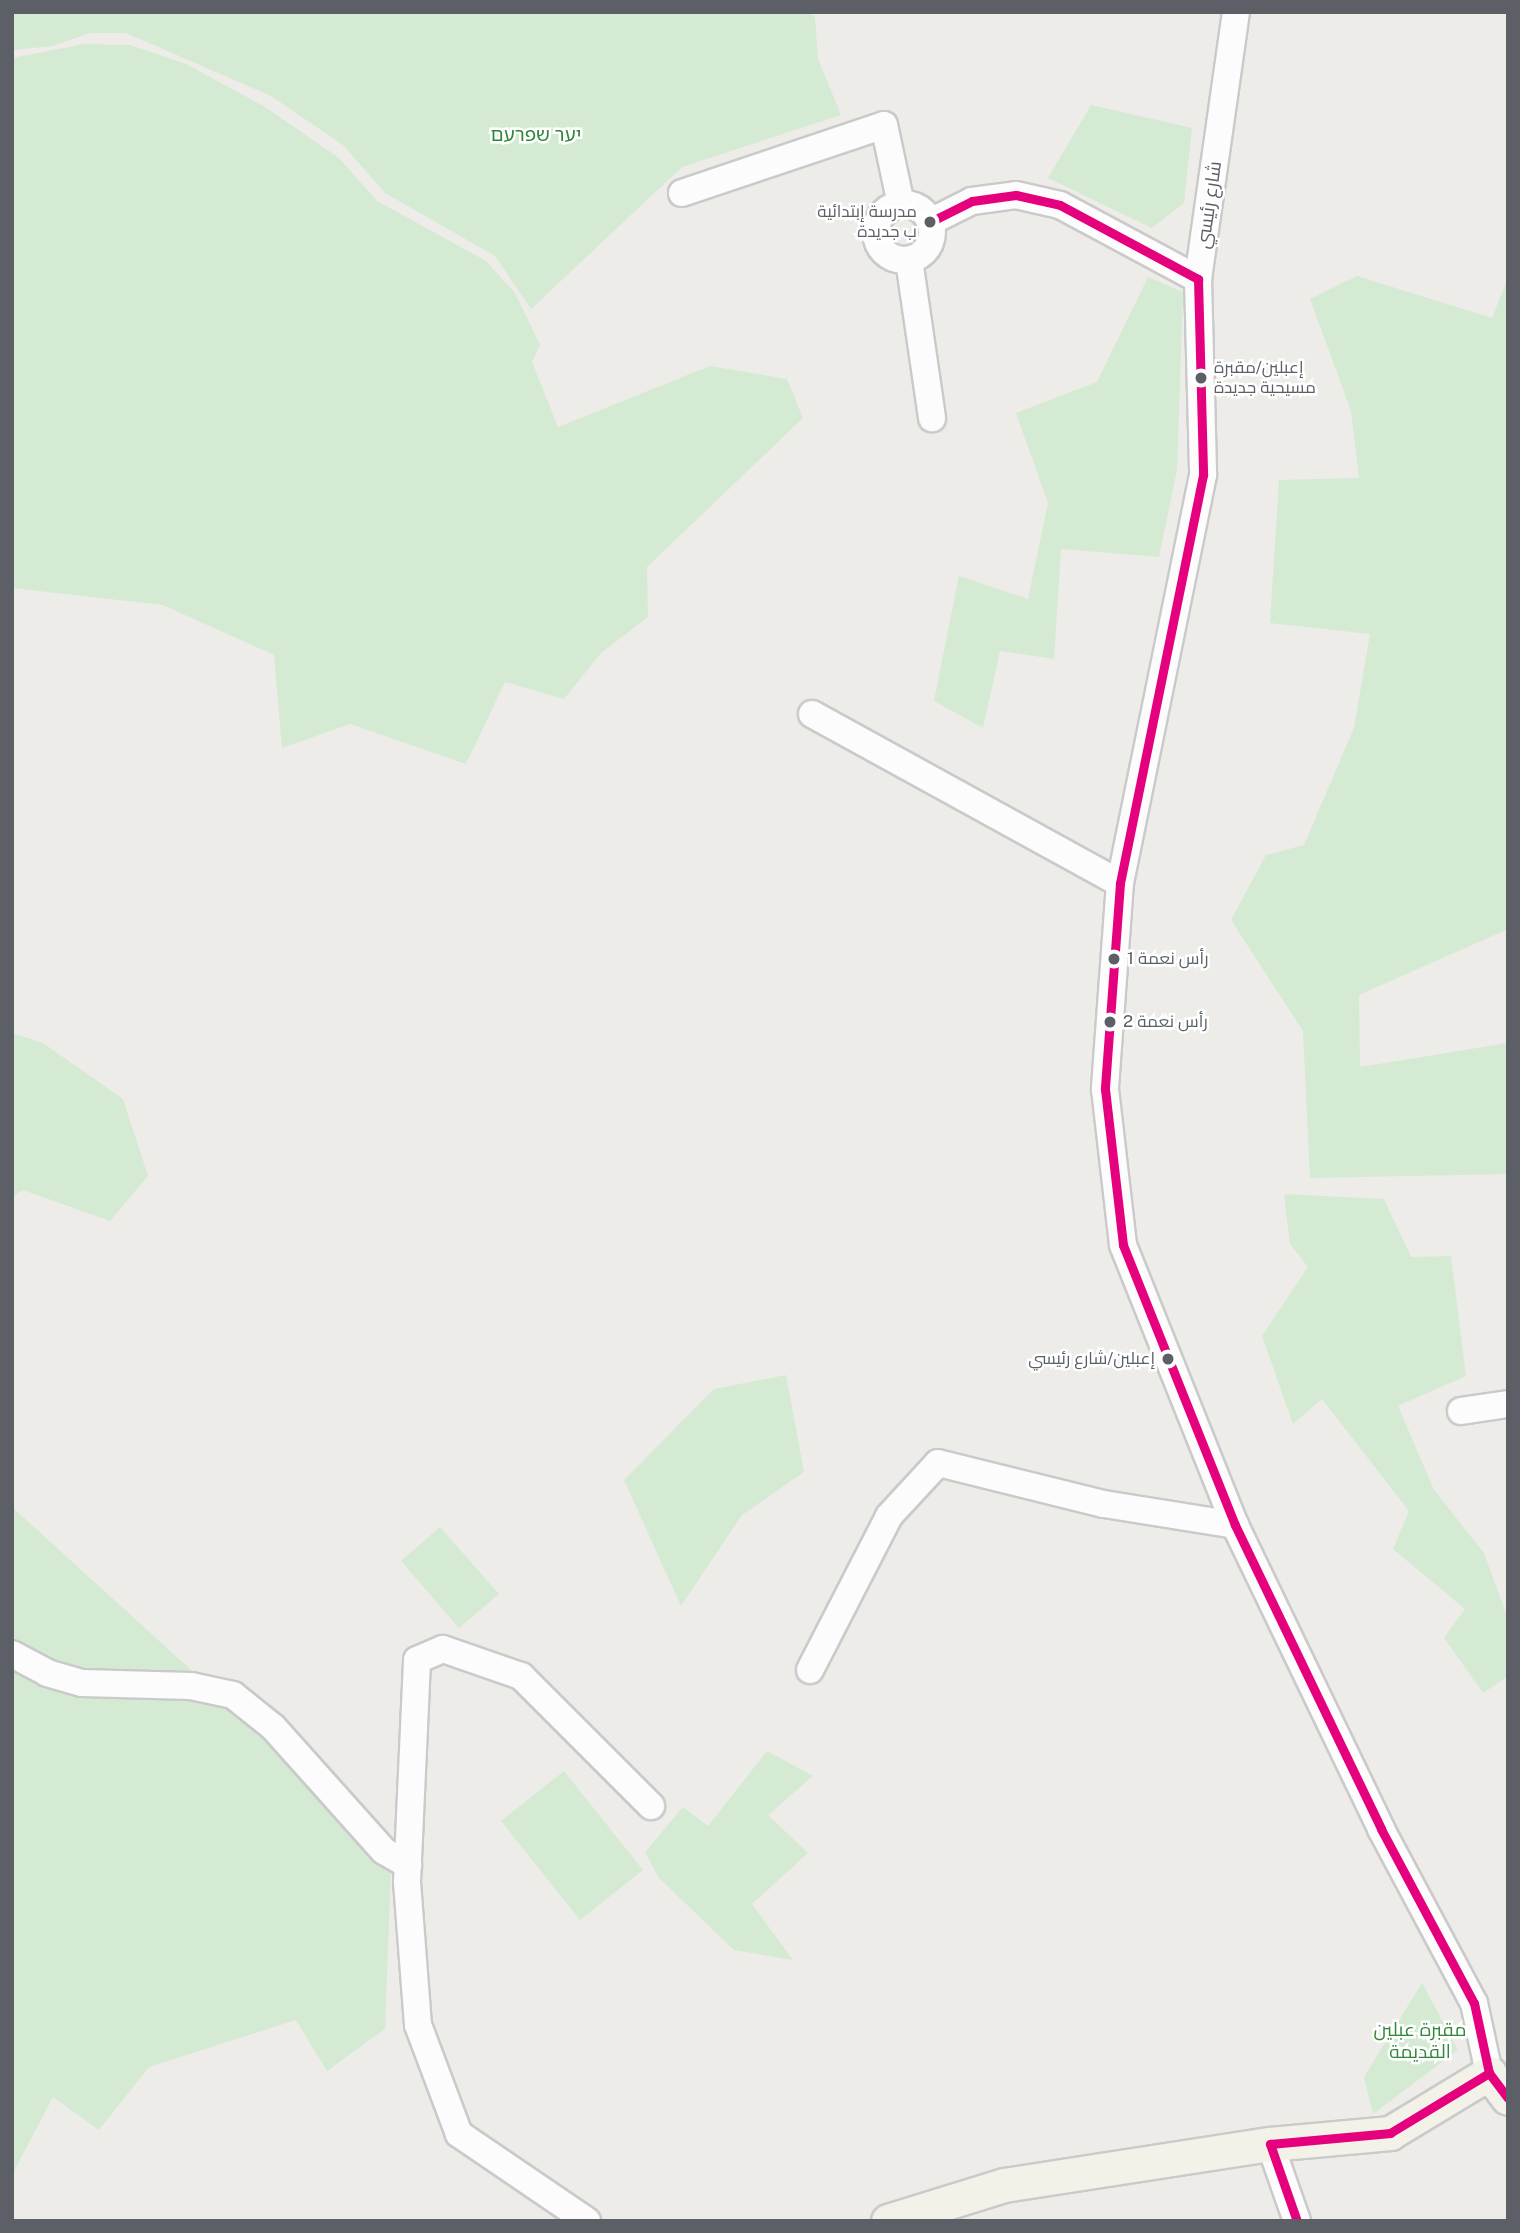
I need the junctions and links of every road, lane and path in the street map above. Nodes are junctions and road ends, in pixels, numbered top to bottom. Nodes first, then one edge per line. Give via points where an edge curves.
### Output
1 (1236, 12) edge
2 (682, 193) dead end
3 (901, 204) junction
4 (930, 222) junction
5 (909, 260) junction
6 (1198, 279) junction
7 (932, 418) dead end
8 (812, 715) dead end
9 (1121, 883) junction
10 (1508, 1404) edge
11 (1461, 1411) dead end
12 (1235, 1525) junction
13 (12, 1654) edge
14 (810, 1671) dead end
15 (651, 1806) dead end
16 (408, 1865) junction
17 (1498, 2086) edge
18 (1270, 2144) junction
19 (587, 2221) edge
20 (888, 2221) edge
21 (1297, 2221) edge

1 - 6 street, شارع رئيسي
2 - 3 street via 884,125
3 - 4 street via 919,208
3 - 5 street via 885,211 876,236 884,252
4 - 5 street via 926,250
4 - 6 street via 972,201 1027,198 1060,205
5 - 7 street
6 - 9 street, شارع رئيسي via 1203,475
8 - 9 street
9 - 12 street, شارع رئيسي via 1105,1089 1124,1245
10 - 11 street
12 - 14 street via 1104,1504 938,1463 889,1516
12 - 17 street, شارع رئيسي via 1381,1829 1474,2003
13 - 16 street via 47,1673 82,1683 191,1686 233,1695 273,1727 384,1852
15 - 16 street via 521,1676 443,1649 417,1660
16 - 19 street via 418,2025 460,2134
17 - 18 main road via 1390,2133
18 - 20 main road via 1004,2185
18 - 21 street

